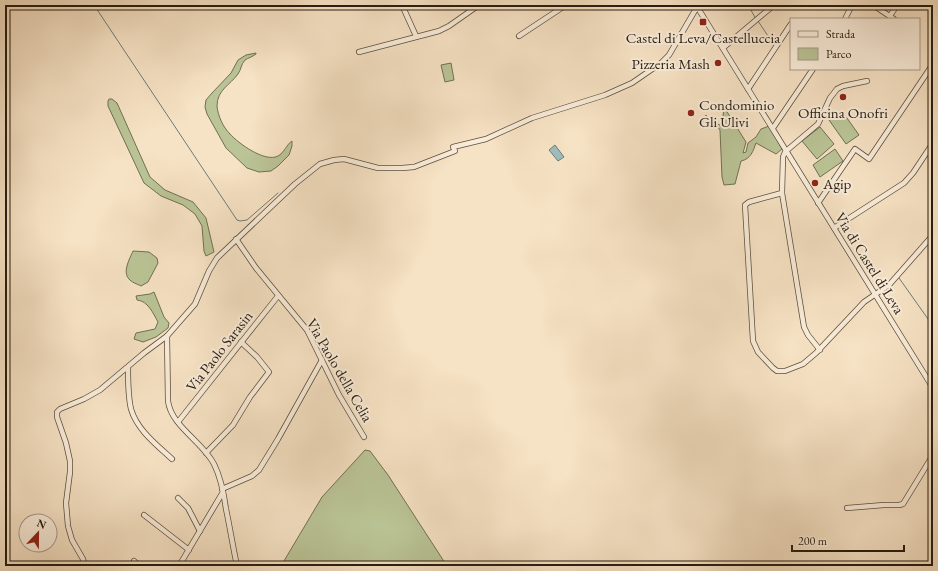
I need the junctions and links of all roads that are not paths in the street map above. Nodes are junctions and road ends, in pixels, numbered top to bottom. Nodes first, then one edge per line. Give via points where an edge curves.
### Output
1 (402, 5) edge
2 (479, 5) edge
3 (566, 5) edge
4 (774, 5) edge
5 (852, 5) edge
6 (873, 5) edge
7 (897, 5) edge
8 (697, 6) edge
9 (890, 16) junction
10 (846, 18) edge
11 (893, 18) edge
12 (790, 26) edge
13 (416, 36) junction
14 (519, 36) dead end
15 (723, 48) junction
16 (360, 52) dead end
17 (933, 64) edge
18 (812, 70) edge
19 (867, 81) dead end
20 (748, 89) junction
21 (773, 128) junction
22 (933, 143) edge
23 (787, 151) junction
24 (782, 193) junction
25 (818, 203) junction
26 (834, 228) junction
27 (933, 235) edge
28 (236, 239) junction
29 (875, 294) junction
30 (278, 296) junction
31 (167, 336) junction
32 (242, 342) junction
33 (820, 350) junction
34 (322, 360) junction
35 (128, 368) junction
36 (933, 388) edge
37 (178, 422) junction
38 (364, 437) dead end
39 (206, 453) junction
40 (933, 455) edge
41 (172, 460) dead end
42 (223, 491) junction
43 (178, 498) dead end
44 (847, 508) dead end
45 (144, 515) dead end
46 (200, 531) junction
47 (189, 550) junction
48 (134, 561) dead end
49 (85, 566) edge
50 (140, 566) edge
51 (179, 566) edge
52 (237, 566) edge

1 - 13 street
2 - 13 street via 444,29
3 - 14 street
4 - 15 street
5 - 10 street
6 - 9 street
7 - 9 street
8 - 15 street, Via di Castel di Leva
8 - 28 street via 668,55 627,86 532,118 486,139 453,147 455,151 414,166 383,168 344,159 327,161 295,184
9 - 11 street
12 - 20 street
13 - 16 street
15 - 20 street, Via di Castel di Leva
17 - 25 street via 869,159 855,149
18 - 21 street
19 - 23 street via 837,89 819,123
20 - 21 street, Via di Castel di Leva
21 - 23 street, Via di Castel di Leva
22 - 26 street via 907,180
23 - 24 street via 783,158
23 - 25 street, Via di Castel di Leva
24 - 33 street via 803,322 806,332
24 - 33 street via 745,205 754,344 762,357 775,370 781,372 798,366
25 - 26 street, Via di Castel di Leva
26 - 29 street, Via di Castel di Leva
27 - 29 street via 889,285
28 - 30 street, Via Paolo della Celia
28 - 31 street via 215,261 195,304
29 - 33 street via 862,304
29 - 36 street, Via di Castel di Leva
30 - 32 street, Via Paolo Sarasin
30 - 34 street, Via Paolo della Celia via 307,330
31 - 35 street
31 - 37 street via 168,403
32 - 37 street, Via Paolo Sarasin
32 - 39 street via 269,372 233,425
34 - 38 street, Via Paolo della Celia
34 - 42 street via 258,470 252,476
35 - 41 street via 130,406 136,421
35 - 49 street via 100,390 60,409 57,413 70,465 66,503 68,526
37 - 39 street
39 - 42 street via 216,467
40 - 44 street via 903,504
42 - 46 street
42 - 52 street
43 - 46 street via 187,506
45 - 47 street
46 - 47 street
47 - 51 street
48 - 50 street

